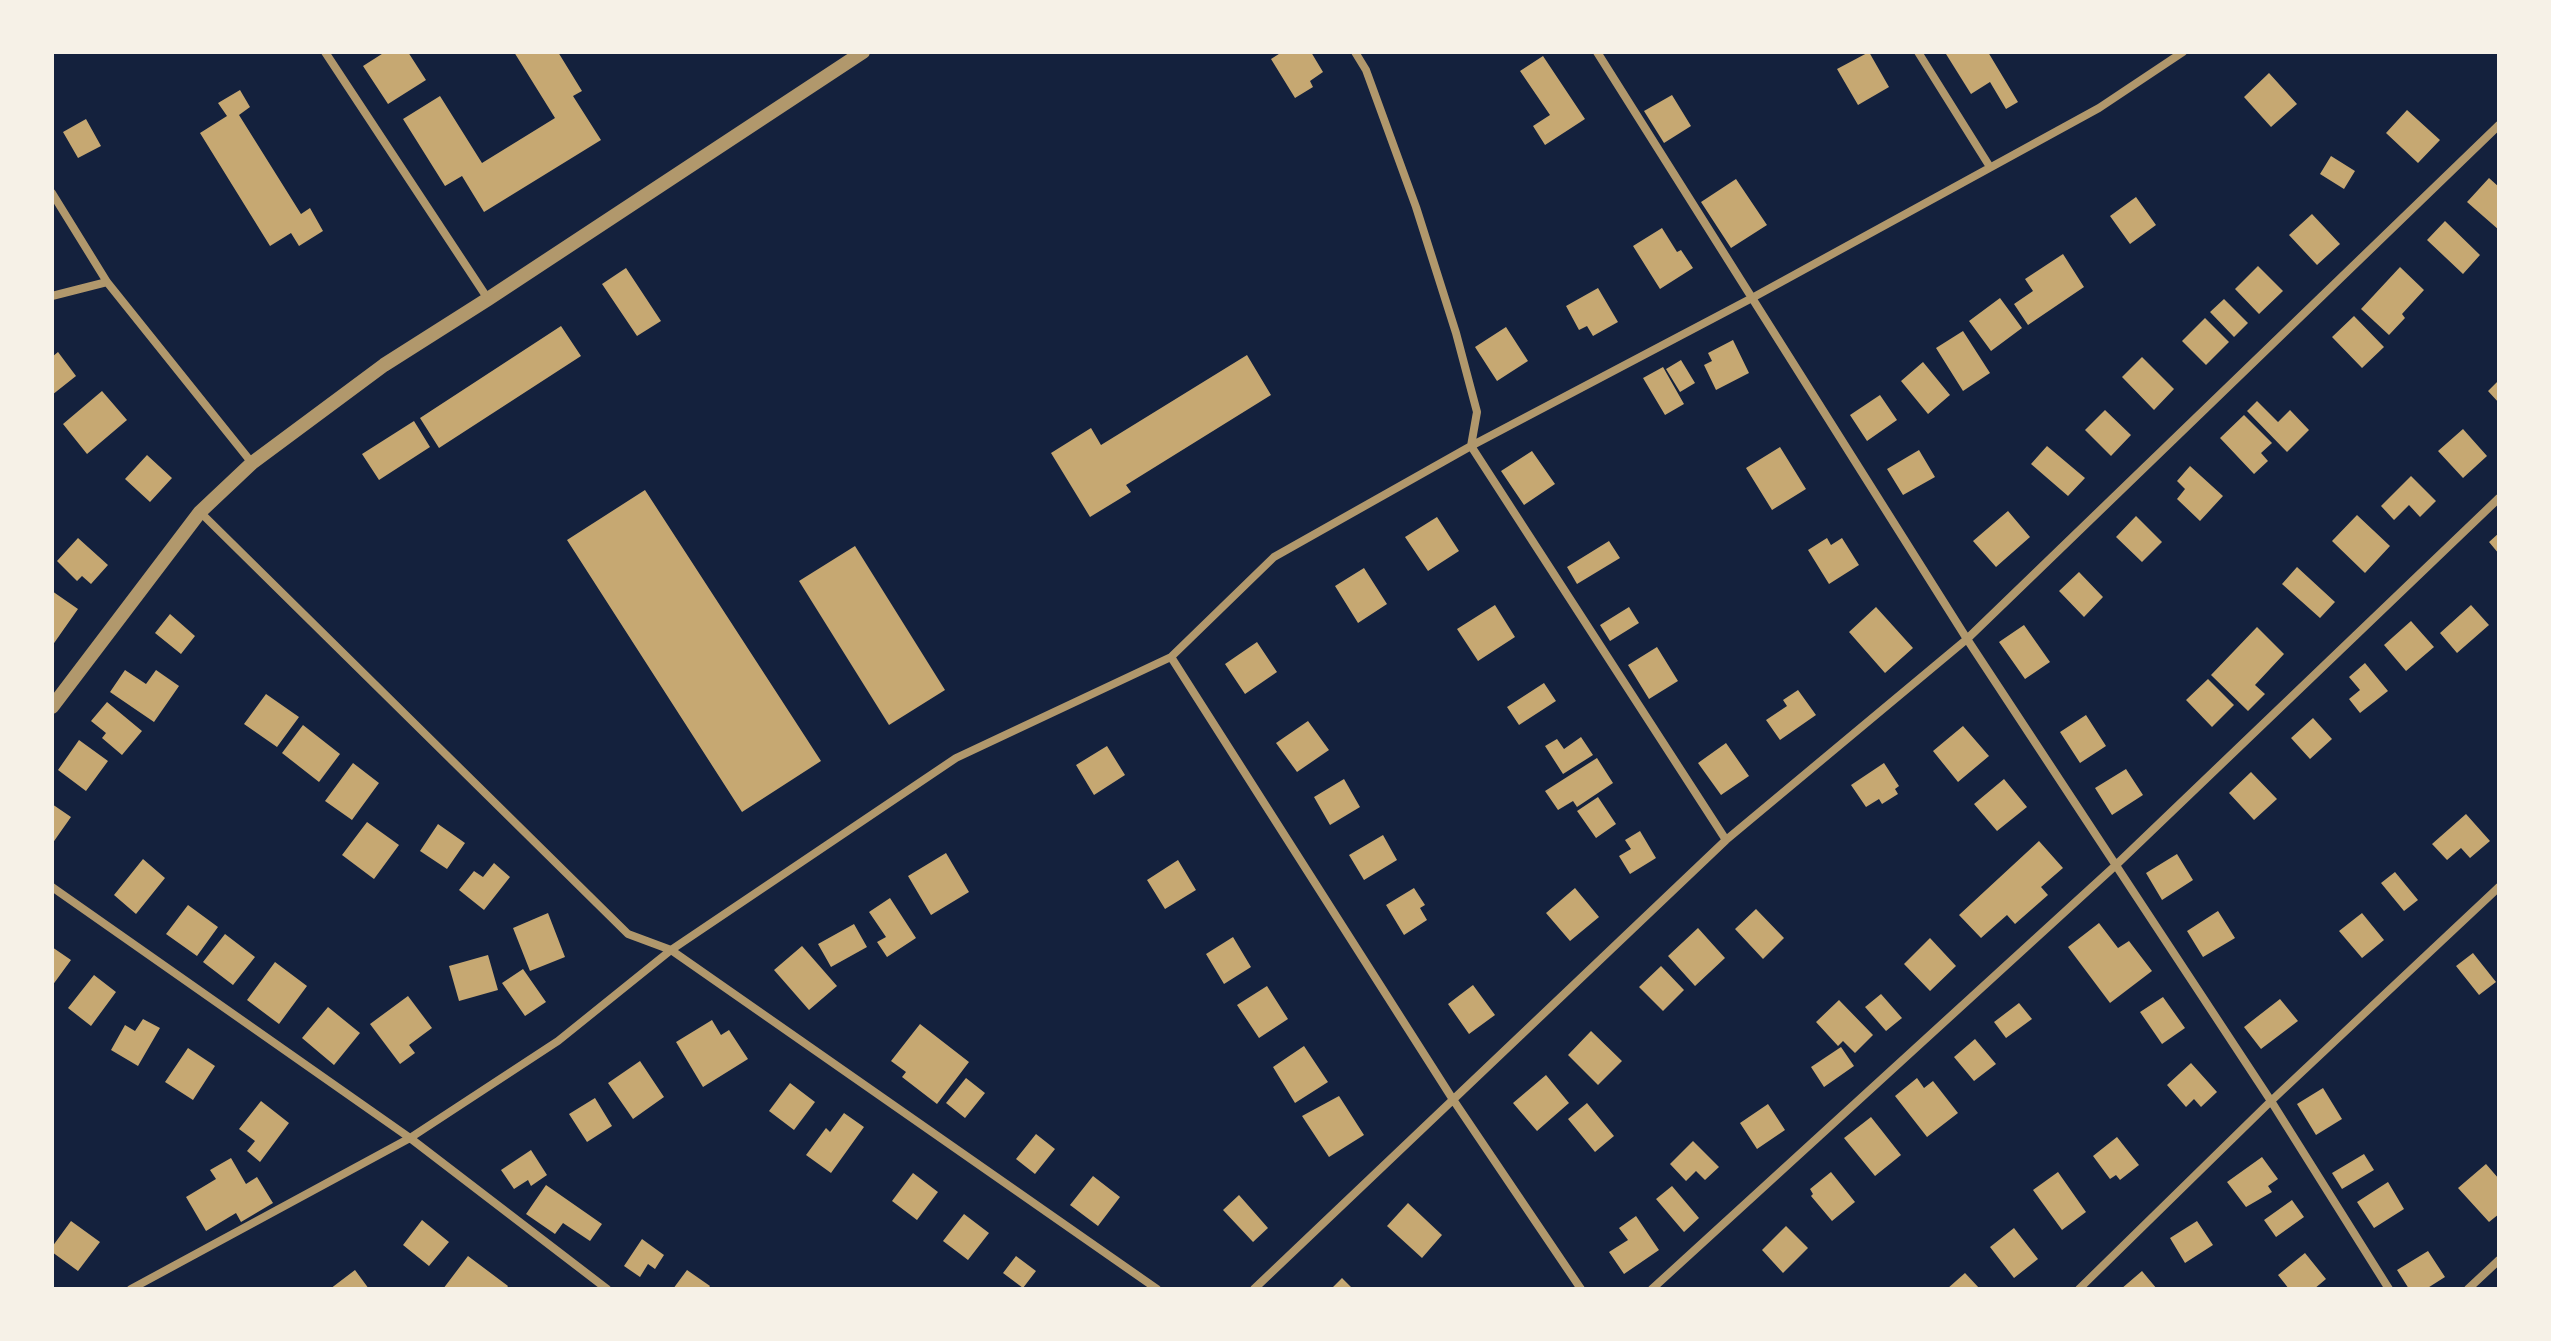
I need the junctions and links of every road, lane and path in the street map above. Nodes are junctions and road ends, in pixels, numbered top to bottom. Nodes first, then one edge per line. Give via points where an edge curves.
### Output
1 (325, 52) edge
2 (863, 52) edge
3 (1355, 52) edge
4 (1597, 52) edge
5 (1918, 52) edge
6 (2183, 52) edge
7 (2499, 125) edge
8 (1990, 167) junction
9 (52, 193) edge
10 (107, 282) junction
11 (52, 296) edge
12 (1752, 298) junction
13 (488, 299) junction
14 (1471, 446) junction
15 (252, 463) junction
16 (2499, 498) edge
17 (200, 512) junction
18 (1967, 639) junction
19 (1171, 657) junction
20 (52, 707) edge
21 (1726, 840) junction
22 (2116, 865) junction
23 (52, 887) edge
24 (2499, 887) edge
25 (671, 950) junction
26 (1452, 1098) junction
27 (2271, 1101) junction
28 (410, 1138) junction
29 (2499, 1260) edge
30 (131, 1289) edge
31 (607, 1289) edge
32 (1157, 1289) edge
33 (1254, 1289) edge
34 (1581, 1289) edge
35 (1652, 1289) edge
36 (2079, 1289) edge
37 (2389, 1289) edge
38 (2468, 1289) edge

1 - 13 street
2 - 13 street
3 - 14 street via 1416,207 1456,333 1477,412
4 - 12 street
5 - 8 street
6 - 8 street via 2099,108
7 - 18 street
8 - 12 street
9 - 10 street
10 - 11 street
10 - 15 street
12 - 14 street
12 - 18 street
13 - 15 street via 384,365
14 - 19 street via 1274,557
14 - 21 street
15 - 17 street
16 - 22 street
17 - 20 street
17 - 25 street via 628,934
18 - 21 street
18 - 22 street
19 - 25 street via 956,758
19 - 26 street
21 - 26 street
22 - 27 street
22 - 35 street
23 - 28 street
24 - 27 street
25 - 28 street via 558,1041
25 - 32 street
26 - 33 street
26 - 34 street
27 - 36 street
27 - 37 street
28 - 30 street
28 - 31 street
29 - 38 street

